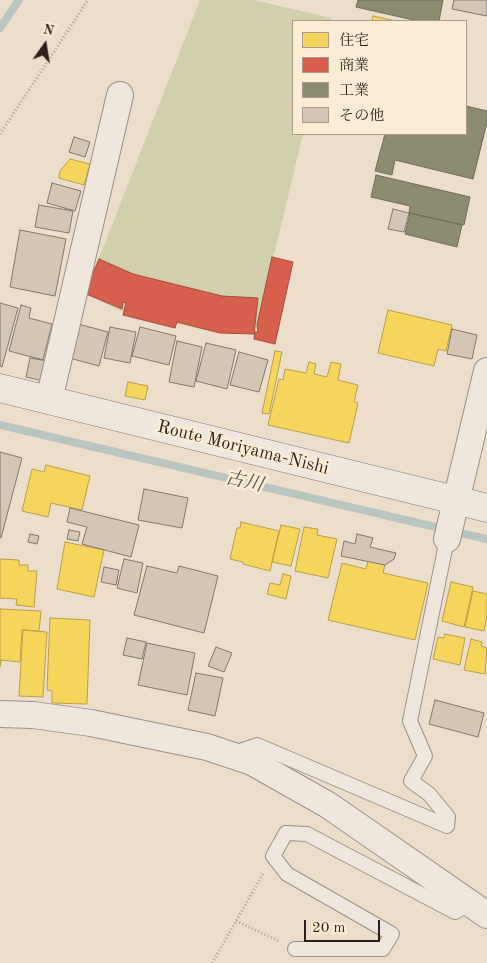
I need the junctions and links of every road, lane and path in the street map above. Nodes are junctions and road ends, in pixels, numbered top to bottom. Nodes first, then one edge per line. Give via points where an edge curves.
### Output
1 (88, 0) edge
2 (120, 95) dead end
3 (0, 134) edge
4 (487, 371) edge
5 (0, 388) edge
6 (49, 400) junction
7 (487, 508) edge
8 (452, 519) junction
9 (0, 714) edge
10 (229, 754) junction
11 (250, 898) dead end
12 (479, 910) edge
13 (236, 921) junction
14 (295, 949) joint
15 (212, 963) edge

1 - 3 path
2 - 6 street
4 - 8 street
5 - 6 main road, Route Moriyama-Nishi
6 - 8 main road, Route Moriyama-Nishi
7 - 8 main road, Route Moriyama-Nishi
8 - 10 lane via 410,721 425,756 411,781 429,794 448,817 447,826 258,745
9 - 10 street via 91,723
10 - 12 street via 252,762 328,805
11 - 13 path
12 - 14 lane via 455,912 308,834 286,833 274,856 287,874 392,934 383,949
13 - 14 path
13 - 15 path

